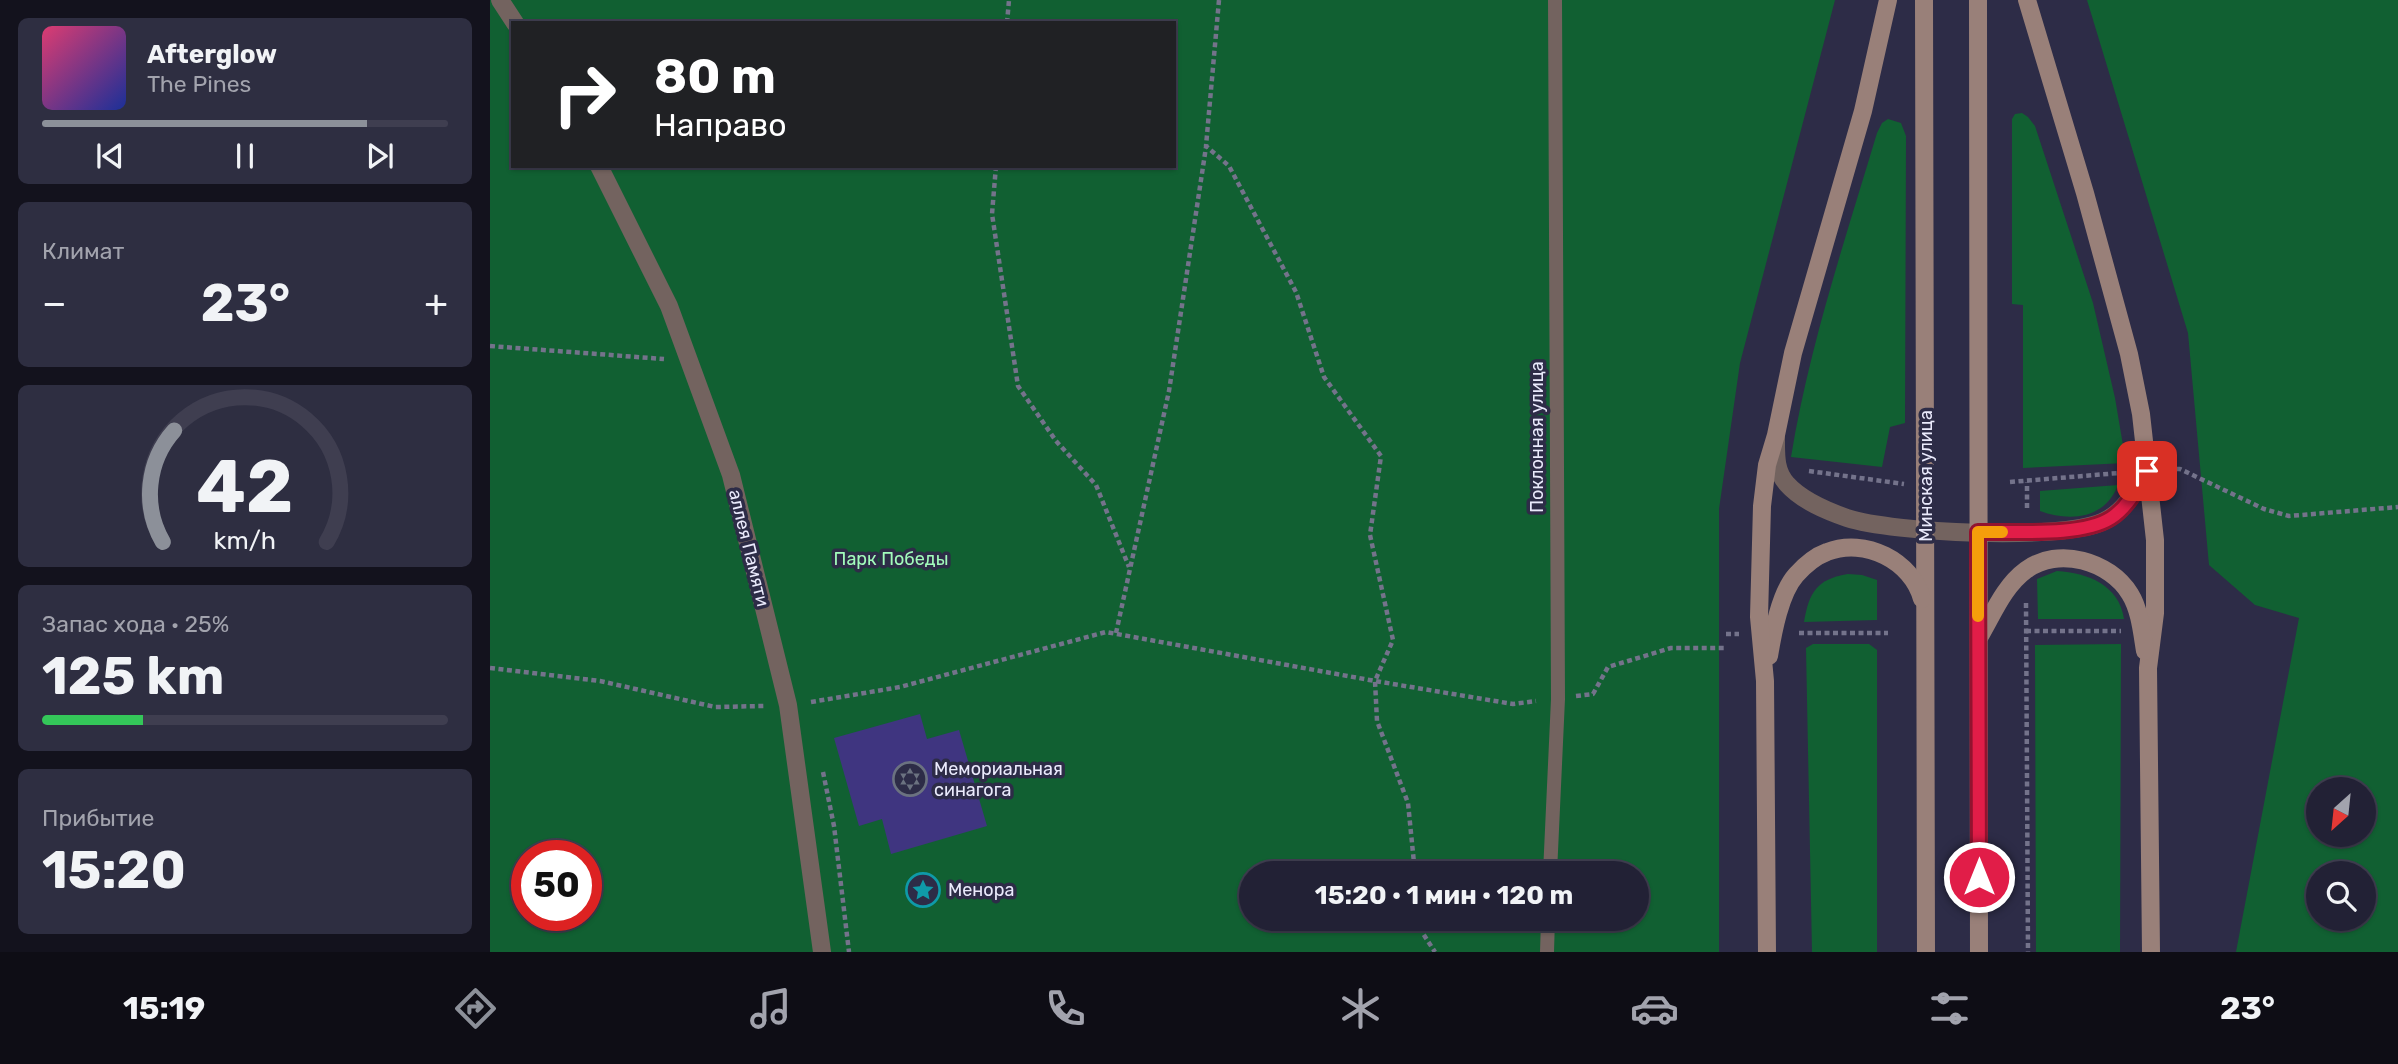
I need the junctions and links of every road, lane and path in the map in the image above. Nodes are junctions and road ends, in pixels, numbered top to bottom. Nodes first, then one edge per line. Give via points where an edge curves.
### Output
1 (500, 0) edge
2 (1009, 0) edge
3 (1219, 0) edge
4 (1555, 0) edge
5 (1888, 0) edge
6 (1924, 0) edge
7 (1978, 0) edge
8 (2026, 0) edge
9 (514, 21) edge
10 (1007, 21) edge
11 (1206, 146) junction
12 (600, 168) edge
13 (996, 168) edge
14 (490, 346) edge
15 (689, 361) junction
16 (1776, 435) junction
17 (2180, 469) dead end
18 (1804, 471) dead end
19 (2138, 471) junction
20 (2010, 482) dead end
21 (2028, 482) junction
22 (1905, 484) dead end
23 (2398, 507) edge
24 (2027, 508) dead end
25 (1926, 530) junction
26 (1978, 532) junction
27 (1130, 569) junction
28 (1926, 613) junction
29 (2122, 631) dead end
30 (1799, 633) dead end
31 (1888, 633) dead end
32 (1116, 634) junction
33 (1978, 639) junction
34 (1725, 648) dead end
35 (490, 668) edge
36 (2148, 668) junction
37 (1375, 681) junction
38 (1765, 681) junction
39 (1593, 694) dead end
40 (1513, 704) dead end
41 (788, 705) junction
42 (1414, 861) edge
43 (1551, 861) edge
44 (1421, 931) edge
45 (1548, 931) edge
46 (822, 952) edge
47 (1436, 952) edge
48 (1547, 952) edge
49 (1767, 952) edge
50 (1926, 952) edge
51 (1979, 952) edge
52 (2028, 952) edge
53 (2151, 952) edge

1 - 9 street
2 - 10 path
3 - 11 path
4 - 43 lane, Поклонная улица via 1558,699
5 - 16 main road via 1863,111 1793,353
6 - 25 main road, Минская улица
7 - 26 main road
8 - 19 main road via 2129,354 2141,414
11 - 27 path via 1169,391
11 - 37 path via 1229,166 1296,292 1324,377 1381,456 1370,536 1393,640
12 - 15 street, аллея Памяти via 669,306
13 - 27 path via 992,214 1018,386 1056,441 1096,485
14 - 15 path
15 - 41 street, аллея Памяти via 731,475
16 - 25 street via 1779,473 1802,496 1848,519
16 - 38 main road via 1766,466 1762,506 1759,617
17 - 23 path via 2289,516
18 - 22 path
19 - 21 path
19 - 26 street via 2135,491 2121,510 2102,522 2081,530
19 - 36 main road via 2155,540 2155,613
20 - 21 path
21 - 24 path
25 - 26 street
25 - 28 main road, Минская улица
26 - 33 main road
27 - 32 path
28 - 38 main road via 1909,572 1891,558 1852,548 1827,552 1794,577 1773,633
28 - 50 main road, Минская улица
29 - 52 path via 2026,631
30 - 31 path
32 - 37 path
32 - 41 path via 1105,632 900,687
33 - 36 main road via 2006,591 2026,570 2048,560 2070,558 2094,564 2114,576 2130,594
33 - 51 main road
34 - 39 path via 1671,648 1608,667
35 - 41 path via 600,681 715,707
36 - 53 main road
37 - 40 path
37 - 42 path via 1377,721 1408,803
38 - 49 main road
41 - 46 street, аллея Памяти
44 - 47 path
45 - 48 lane

